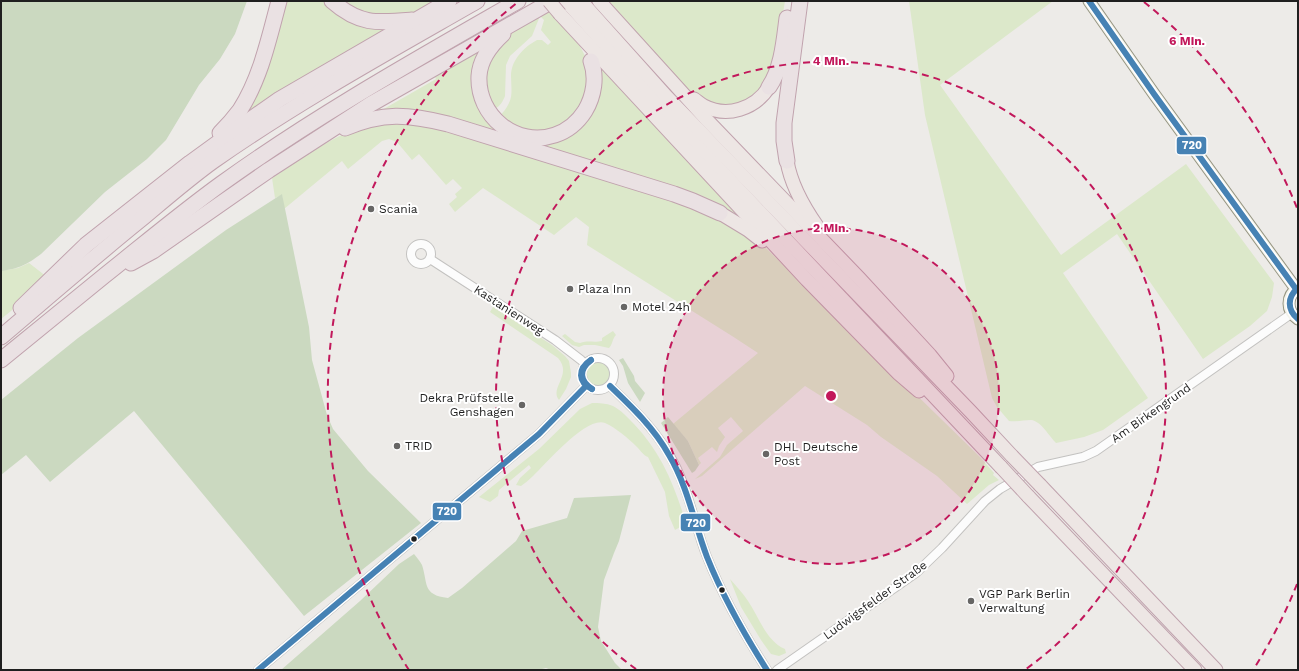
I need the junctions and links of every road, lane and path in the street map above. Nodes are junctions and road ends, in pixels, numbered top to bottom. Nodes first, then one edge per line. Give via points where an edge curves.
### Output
1 (279, 1) edge
2 (332, 1) edge
3 (449, 1) edge
4 (477, 1) edge
5 (518, 1) edge
6 (549, 1) edge
7 (599, 1) edge
8 (790, 1) edge
9 (800, 1) edge
10 (1089, 1) edge
11 (566, 4) edge
12 (417, 20) junction
13 (572, 27) junction
14 (590, 61) joint
15 (666, 76) junction
16 (769, 88) joint
17 (311, 143) junction
18 (787, 161) joint
19 (190, 163) junction
20 (720, 213) joint
21 (430, 259) dead end
22 (105, 276) junction
23 (859, 278) junction
24 (807, 280) junction
25 (1297, 289) edge
26 (1295, 317) edge
27 (1, 326) edge
28 (1, 337) edge
29 (1, 360) edge
30 (585, 364) junction
31 (586, 386) junction
32 (610, 386) junction
33 (971, 412) junction
34 (961, 424) junction
35 (1000, 489) joint
36 (258, 670) edge
37 (767, 670) edge
38 (777, 670) edge
39 (1195, 670) edge
40 (1216, 670) edge

1 - 19 highway via 259,72 250,91 239,111
2 - 12 highway via 352,16 364,20
3 - 12 highway
4 - 28 highway via 274,120 213,161
5 - 22 highway via 385,78 275,146 220,184
6 - 11 highway, bridge
7 - 15 highway
8 - 16 highway via 780,63
9 - 18 highway via 784,123
10 - 25 main road
11 - 13 highway
11 - 14 highway via 507,31 497,39 483,60 479,75 484,104 491,115 507,130 526,137 537,138 562,132 583,115 589,105 594,86
11 - 17 highway via 371,104
11 - 33 highway via 673,102
11 - 34 highway
12 - 19 highway via 280,99
13 - 14 highway
13 - 24 highway
15 - 16 highway via 704,106 718,111 733,111 747,107
15 - 23 highway
17 - 20 highway via 362,121 380,117 409,116 428,119 674,194
17 - 22 highway via 153,251
18 - 23 highway via 794,186 811,217
19 - 27 highway via 86,245
20 - 24 highway via 748,230
21 - 30 street, Kastanienweg via 555,340
22 - 29 highway
23 - 33 highway via 930,355
24 - 34 highway via 898,373
25 - 26 main road via 1292,292 1289,301 1289,310
26 - 35 street, Am Birkengrund via 1096,451 1083,458 1038,467
30 - 31 street via 581,375
30 - 32 street via 593,358 608,362 614,371
31 - 32 street via 600,391
31 - 36 street via 540,434
32 - 37 street via 643,420 675,465 714,574 734,615
33 - 40 highway, bridge
34 - 39 highway, bridge
35 - 38 street, Ludwigsfelder Straße via 985,501 916,573

